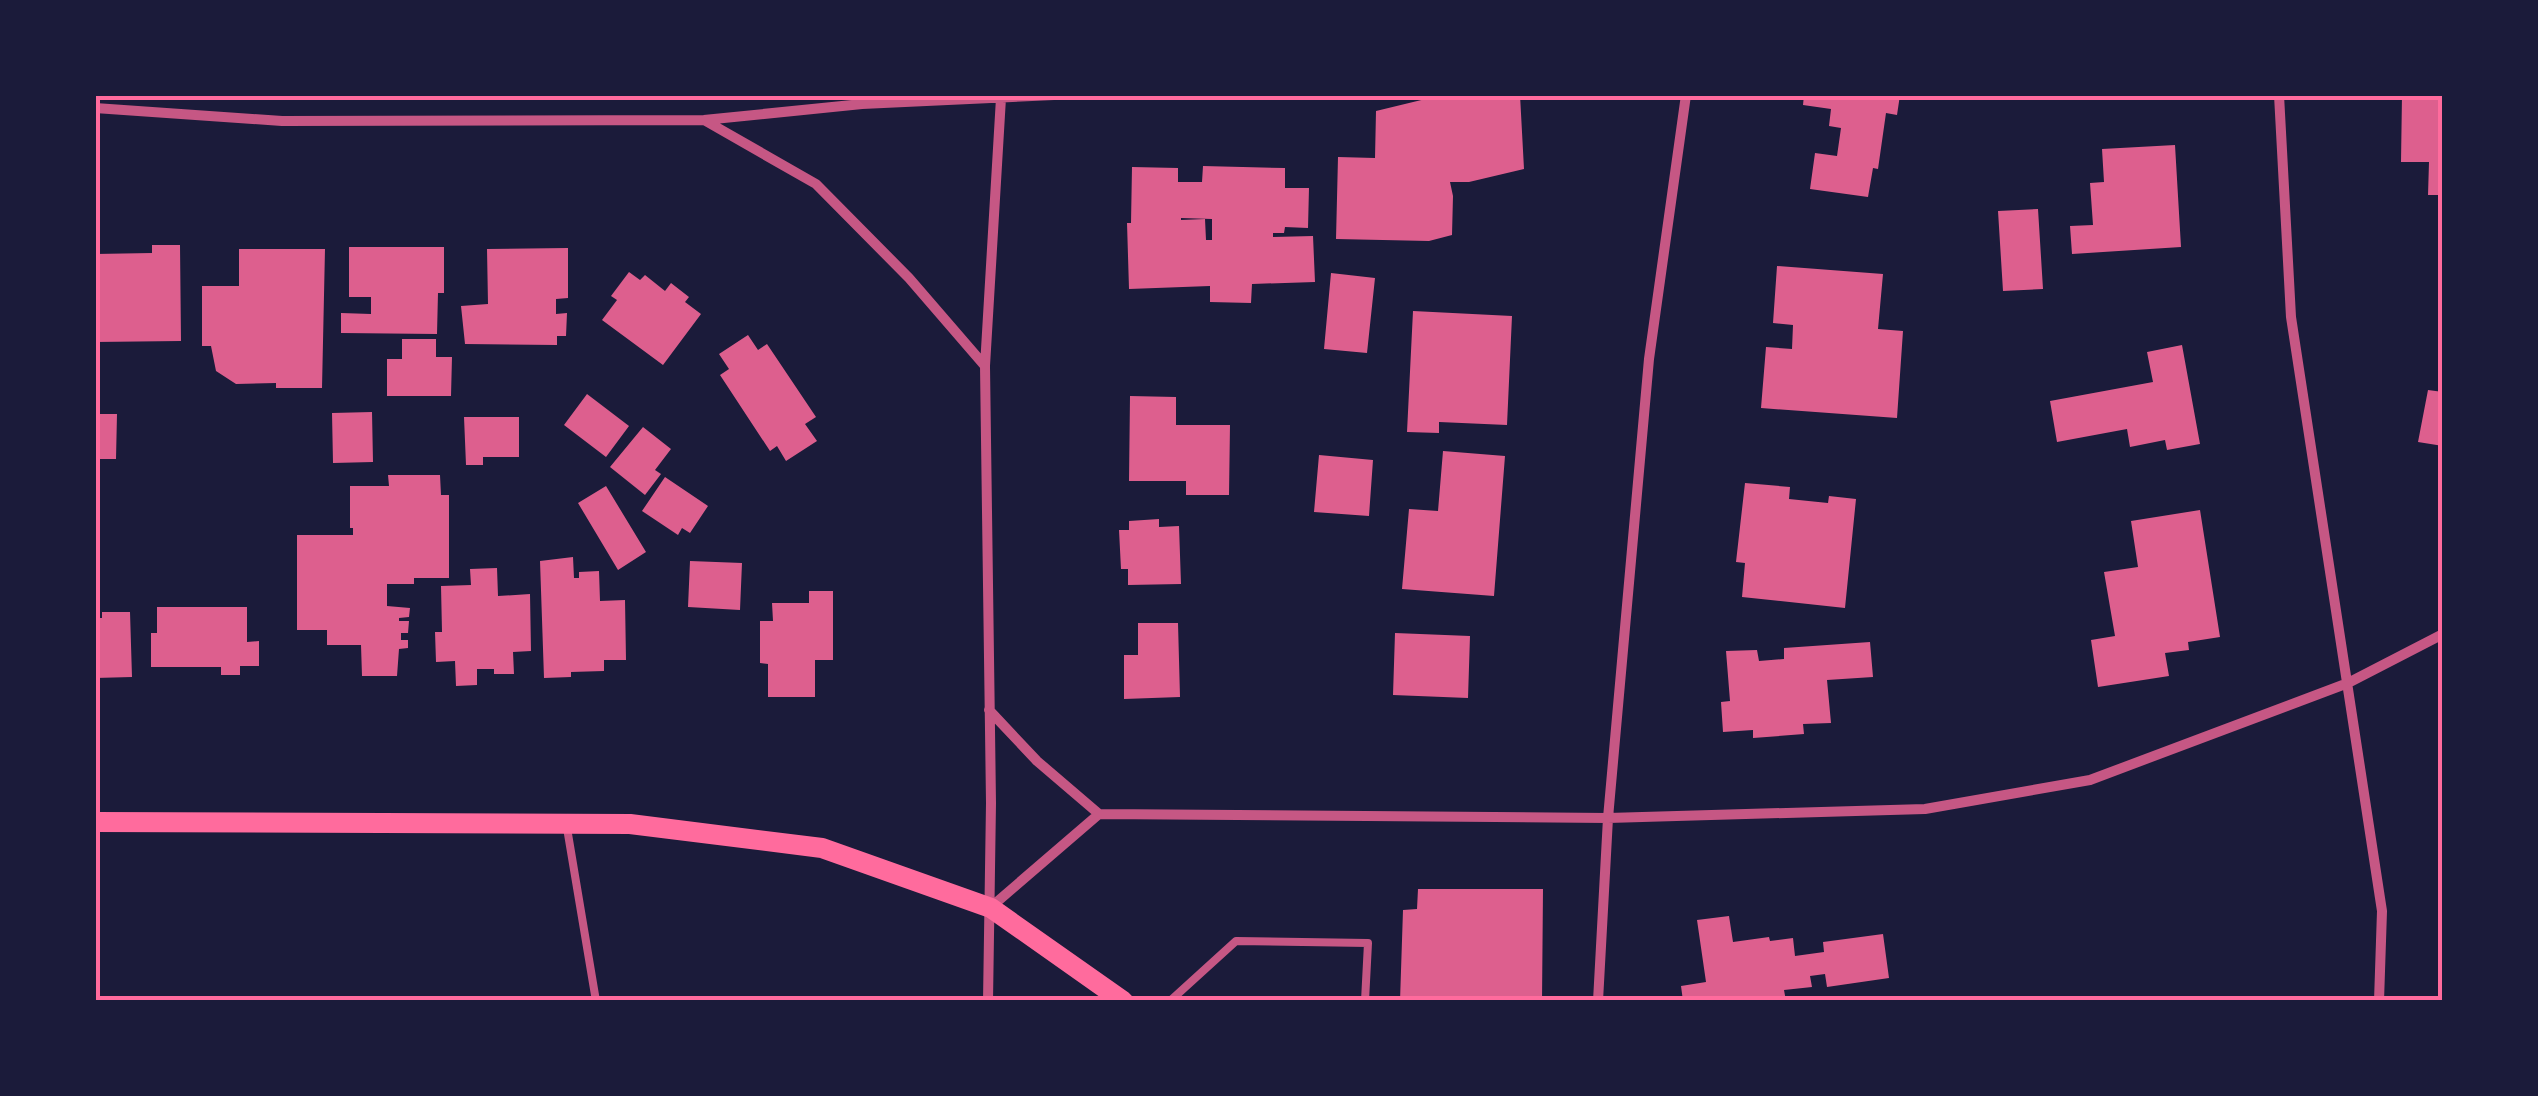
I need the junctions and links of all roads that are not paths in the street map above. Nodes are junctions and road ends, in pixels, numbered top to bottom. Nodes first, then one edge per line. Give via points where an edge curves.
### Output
1 (1054, 95) edge
2 (1686, 95) edge
3 (2279, 95) edge
4 (1001, 97) edge
5 (95, 108) edge
6 (704, 120) junction
7 (984, 366) junction
8 (2443, 634) edge
9 (2348, 683) junction
10 (990, 710) junction
11 (1099, 814) junction
12 (1608, 818) junction
13 (95, 822) edge
14 (566, 824) junction
15 (991, 908) junction
16 (596, 1001) edge
17 (988, 1001) edge
18 (1123, 1001) edge
19 (1170, 1001) edge
20 (1365, 1001) edge
21 (1598, 1001) edge
22 (2379, 1001) edge

1 - 4 street
2 - 12 street via 1650,359
3 - 9 street via 2291,317
4 - 6 street
4 - 7 street
5 - 6 street via 282,122
6 - 7 street via 816,184
7 - 10 street
8 - 9 street
9 - 12 street via 2090,780 1925,808
9 - 22 street via 2382,911
10 - 11 street
10 - 15 street
11 - 12 street
11 - 15 street
12 - 21 street
13 - 14 main road
14 - 15 main road via 630,824 822,848
14 - 16 lane
15 - 17 street
15 - 18 main road
19 - 20 lane via 1236,941 1368,942

